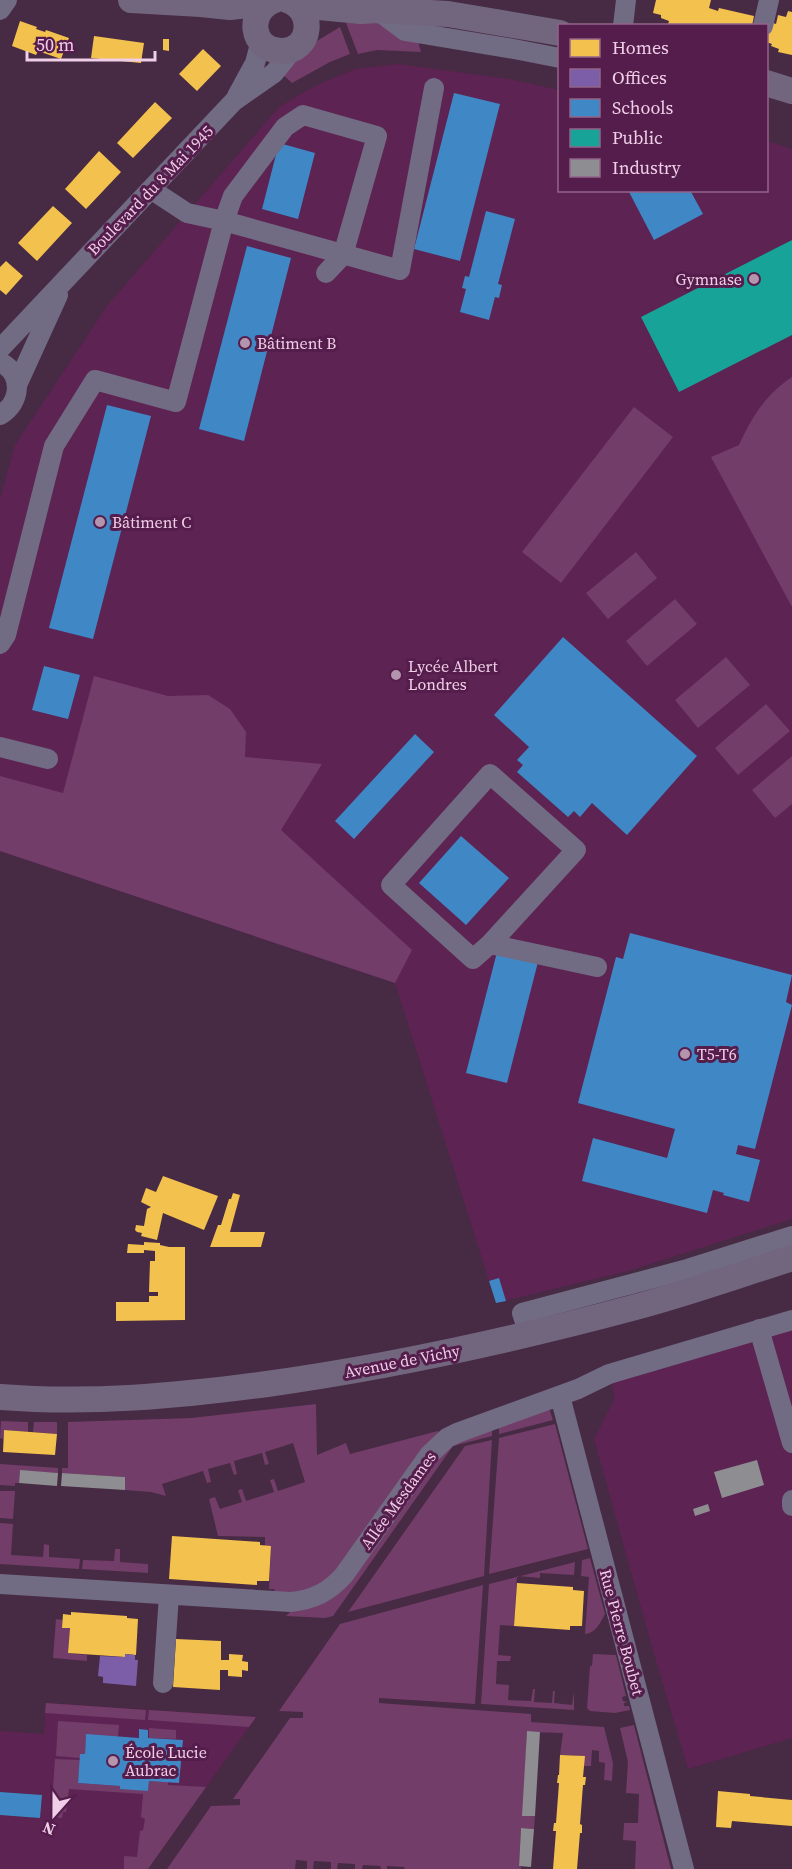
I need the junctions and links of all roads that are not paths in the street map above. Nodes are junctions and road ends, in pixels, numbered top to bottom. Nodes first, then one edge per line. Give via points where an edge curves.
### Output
1 (7, 0) edge
2 (131, 0) edge
3 (626, 0) edge
4 (769, 0) edge
5 (282, 2) edge
6 (230, 7) junction
7 (0, 10) edge
8 (369, 10) junction
9 (623, 24) edge
10 (763, 24) edge
11 (558, 33) edge
12 (258, 35) junction
13 (298, 44) junction
14 (558, 58) edge
15 (434, 88) dead end
16 (234, 102) junction
17 (152, 190) junction
18 (224, 221) junction
19 (344, 255) junction
20 (326, 273) dead end
21 (66, 279) junction
22 (0, 349) edge
23 (0, 363) edge
24 (17, 385) junction
25 (0, 415) edge
26 (0, 644) edge
27 (0, 747) edge
28 (48, 759) dead end
29 (490, 944) junction
30 (597, 967) dead end
31 (792, 1236) edge
32 (792, 1258) edge
33 (792, 1320) edge
34 (526, 1324) junction
35 (759, 1329) junction
36 (560, 1396) junction
37 (0, 1397) edge
38 (792, 1443) edge
39 (792, 1500) edge
40 (792, 1506) edge
41 (0, 1584) edge
42 (169, 1595) junction
43 (163, 1683) dead end
44 (684, 1869) edge

1 - 7 street
2 - 6 main road, Boulevard du 8 Mai 1945
3 - 9 street
4 - 10 street
5 - 6 main road, Boulevard du 8 Mai 1945
5 - 8 main road, Boulevard du 8 Mai 1945
5 - 12 main road via 258,14
5 - 13 main road via 303,11 307,26
6 - 12 main road
8 - 11 main road, Boulevard du 8 Mai 1945 via 448,14
8 - 13 main road, Boulevard du 8 Mai 1945
8 - 14 street via 405,32
12 - 13 main road via 266,46 280,51
12 - 16 street, Boulevard du 8 Mai 1945 via 255,63
13 - 16 street, Boulevard du 8 Mai 1945 via 274,73
15 - 19 street via 400,270
16 - 17 street, Boulevard du 8 Mai 1945
17 - 18 street via 187,213
17 - 21 street, Boulevard du 8 Mai 1945
18 - 19 street
18 - 19 street via 233,196 285,128 303,115 377,136
18 - 26 street via 176,402 95,380 54,446 6,635
19 - 20 street
21 - 22 street, Boulevard du 8 Mai 1945
21 - 24 street, Boulevard du 8 Mai 1945
23 - 24 street via 11,370
24 - 25 street, Boulevard du 8 Mai 1945 via 13,404
27 - 28 street
29 - 29 street via 473,959 391,885 490,774 576,850
29 - 30 street
31 - 34 street
32 - 34 main road, Avenue de Vichy via 633,1308
33 - 35 street, Allée Mesdames
34 - 37 main road, Avenue de Vichy via 491,1344 330,1375 206,1392 106,1399
35 - 36 street, Allée Mesdames via 609,1374
35 - 38 street
36 - 42 street, Allée Mesdames via 447,1438 429,1455 344,1575 326,1592 290,1602
36 - 44 street, Rue Pierre Boubet
39 - 40 street
41 - 42 street, Allée Mesdames
42 - 43 street

